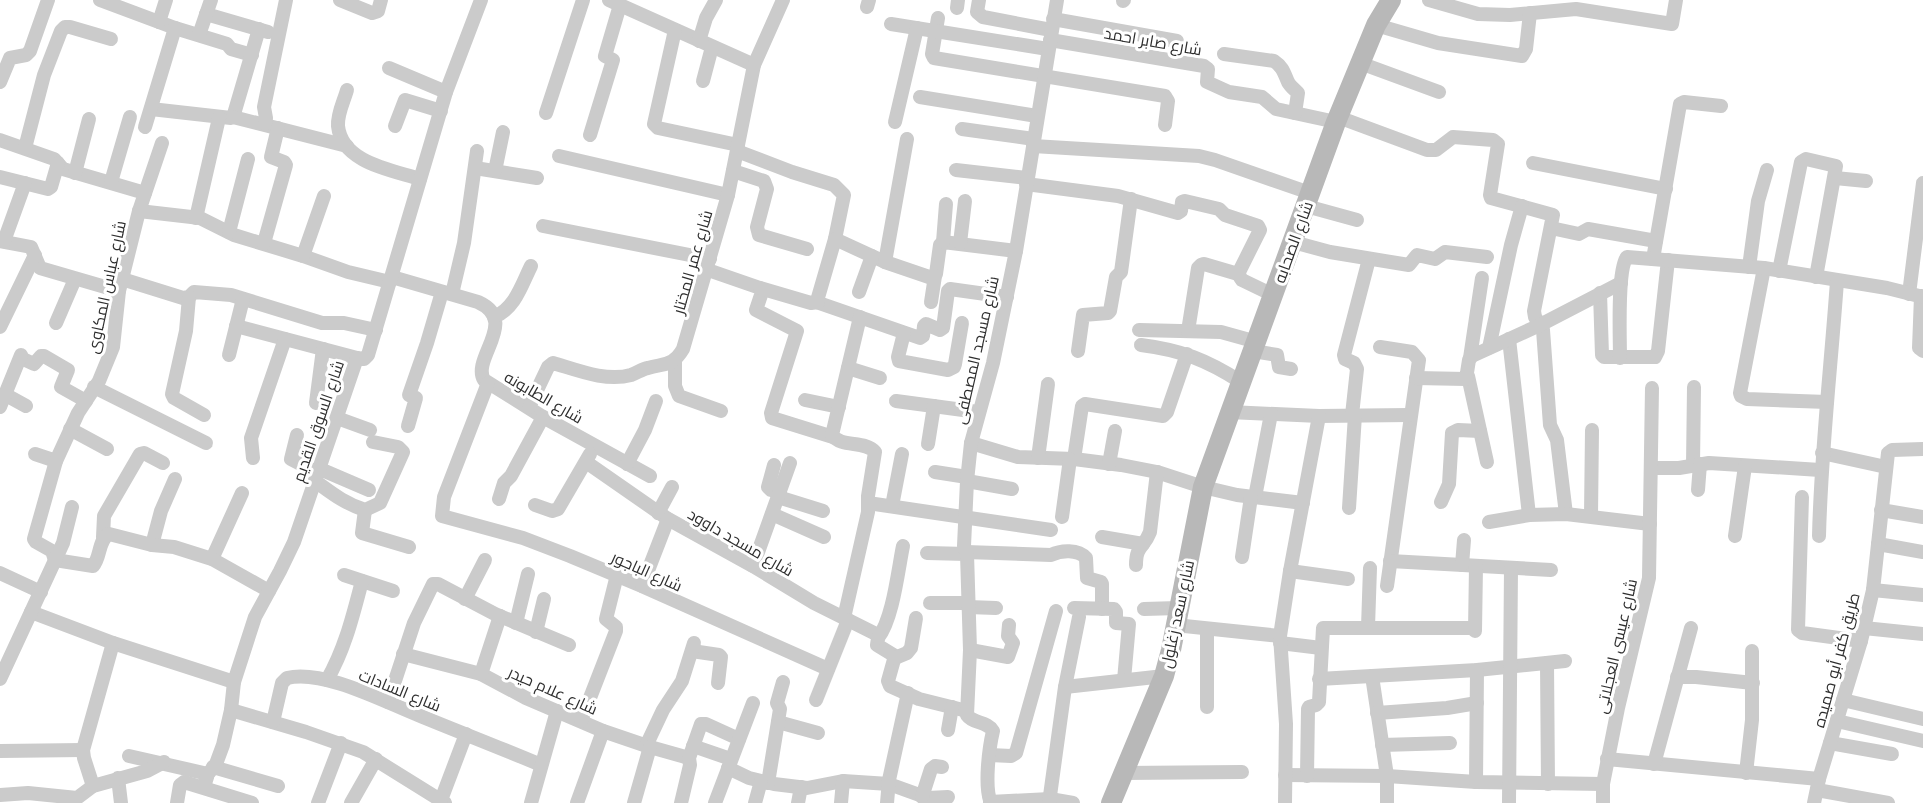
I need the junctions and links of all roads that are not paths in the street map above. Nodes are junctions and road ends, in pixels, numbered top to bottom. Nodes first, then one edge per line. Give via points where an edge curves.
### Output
1 (48, 0) edge
2 (103, 0) edge
3 (166, 0) edge
4 (211, 0) edge
5 (286, 0) edge
6 (340, 0) edge
7 (381, 0) edge
8 (481, 0) edge
9 (583, 0) edge
10 (716, 0) edge
11 (783, 0) edge
12 (979, 0) edge
13 (1057, 0) edge
14 (1429, 0) edge
15 (1676, 0) edge
16 (1386, 1) edge
17 (624, 4) edge
18 (1530, 13) junction
19 (206, 14) junction
20 (159, 22) junction
21 (891, 24) dead end
22 (937, 25) junction
23 (1376, 26) junction
24 (176, 28) junction
25 (917, 28) junction
26 (259, 29) junction
27 (675, 30) junction
28 (1051, 34) junction
29 (199, 35) junction
30 (278, 35) junction
31 (111, 39) dead end
32 (1177, 41) dead end
33 (705, 44) junction
34 (1224, 54) dead end
35 (252, 55) junction
36 (1360, 63) junction
37 (754, 65) junction
38 (389, 68) dead end
39 (1044, 76) junction
40 (703, 81) dead end
41 (0, 82) edge
42 (347, 90) dead end
43 (446, 92) junction
44 (1439, 92) dead end
45 (920, 97) dead end
46 (1721, 106) dead end
47 (151, 109) junction
48 (441, 111) junction
49 (546, 113) dead end
50 (1295, 113) junction
51 (1037, 116) junction
52 (130, 117) dead end
53 (233, 117) junction
54 (219, 118) junction
55 (89, 119) dead end
56 (1337, 120) junction
57 (895, 122) dead end
58 (1165, 125) dead end
59 (272, 126) junction
60 (395, 126) dead end
61 (145, 127) dead end
62 (962, 129) dead end
63 (502, 132) dead end
64 (590, 135) dead end
65 (907, 139) dead end
66 (0, 140) edge
67 (1033, 142) junction
68 (162, 143) dead end
69 (347, 146) junction
70 (25, 148) junction
71 (737, 148) junction
72 (477, 151) dead end
73 (559, 156) dead end
74 (248, 159) dead end
75 (58, 163) junction
76 (1533, 163) dead end
77 (474, 168) junction
78 (956, 170) dead end
79 (1767, 170) dead end
80 (495, 171) junction
81 (733, 171) junction
82 (75, 173) junction
83 (0, 177) edge
84 (537, 178) dead end
85 (1835, 178) junction
86 (420, 179) junction
87 (1027, 181) junction
88 (1866, 181) dead end
89 (111, 182) junction
90 (25, 183) junction
91 (1923, 183) edge
92 (1666, 189) junction
93 (145, 193) junction
94 (728, 195) junction
95 (324, 196) dead end
96 (1131, 199) junction
97 (1308, 200) junction
98 (965, 201) dead end
99 (946, 204) dead end
100 (1522, 206) junction
101 (139, 211) junction
102 (196, 218) junction
103 (1357, 220) dead end
104 (543, 226) dead end
105 (1551, 228) junction
106 (229, 232) junction
107 (835, 239) junction
108 (2, 241) edge
109 (1656, 241) junction
110 (943, 242) junction
111 (1293, 242) junction
112 (264, 243) junction
113 (960, 243) junction
114 (807, 249) dead end
115 (1016, 251) junction
116 (35, 255) junction
117 (303, 256) junction
118 (1487, 257) dead end
119 (878, 259) junction
120 (1369, 259) junction
121 (1653, 259) junction
122 (1668, 260) junction
123 (709, 265) junction
124 (531, 266) dead end
125 (1749, 267) junction
126 (1764, 268) junction
127 (1779, 271) junction
128 (1238, 274) junction
129 (935, 276) junction
130 (1482, 278) dead end
131 (1816, 278) junction
132 (75, 279) junction
133 (391, 280) junction
134 (1837, 281) junction
135 (1621, 283) junction
136 (121, 285) junction
137 (760, 288) junction
138 (859, 292) dead end
139 (447, 293) junction
140 (1600, 293) junction
141 (1273, 296) junction
142 (1918, 296) edge
143 (189, 297) junction
144 (1006, 297) junction
145 (243, 299) junction
146 (6, 300) edge
147 (818, 302) junction
148 (931, 302) dead end
149 (494, 317) junction
150 (860, 317) junction
151 (56, 323) dead end
152 (962, 323) dead end
153 (1540, 325) junction
154 (236, 326) junction
155 (0, 327) edge
156 (376, 330) junction
157 (1139, 330) dead end
158 (1188, 331) junction
159 (904, 333) junction
160 (285, 339) junction
161 (1509, 339) junction
162 (1141, 345) dead end
163 (1255, 346) junction
164 (1380, 347) dead end
165 (1489, 348) junction
166 (323, 349) junction
167 (1078, 351) dead end
168 (1923, 351) edge
169 (1187, 354) junction
170 (229, 355) dead end
171 (357, 358) junction
172 (1470, 358) junction
173 (1620, 358) junction
174 (675, 359) junction
175 (848, 368) junction
176 (1291, 369) dead end
177 (1468, 376) junction
178 (880, 378) dead end
179 (1416, 378) junction
180 (1241, 382) junction
181 (488, 383) junction
182 (1048, 384) dead end
183 (94, 387) junction
184 (1694, 387) dead end
185 (1652, 388) dead end
186 (805, 400) dead end
187 (3, 401) edge
188 (86, 401) junction
189 (656, 401) dead end
190 (896, 401) dead end
191 (1827, 402) junction
192 (316, 403) dead end
193 (26, 406) dead end
194 (934, 406) junction
195 (529, 407) junction
196 (839, 407) junction
197 (721, 411) dead end
198 (978, 412) junction
199 (1229, 412) junction
200 (1271, 414) junction
201 (204, 415) dead end
202 (1353, 415) junction
203 (1410, 415) junction
204 (1319, 416) junction
205 (543, 417) junction
206 (337, 418) junction
207 (408, 426) dead end
208 (70, 429) junction
209 (1592, 430) dead end
210 (1115, 431) dead end
211 (1480, 431) junction
212 (297, 435) dead end
213 (833, 437) junction
214 (206, 444) dead end
215 (928, 444) dead end
216 (971, 444) junction
217 (595, 445) junction
218 (107, 449) dead end
219 (1923, 449) edge
220 (1822, 453) junction
221 (35, 454) dead end
222 (902, 454) dead end
223 (253, 458) dead end
224 (1038, 458) junction
225 (1072, 459) junction
226 (56, 461) junction
227 (586, 462) junction
228 (1487, 462) dead end
229 (164, 463) dead end
230 (790, 463) dead end
231 (627, 464) junction
232 (1109, 464) junction
233 (774, 465) dead end
234 (1696, 465) junction
235 (1744, 466) junction
236 (1886, 467) junction
237 (1652, 468) junction
238 (1820, 470) junction
239 (935, 472) dead end
240 (1157, 472) junction
241 (318, 474) junction
242 (650, 476) dead end
243 (176, 479) dead end
244 (967, 479) junction
245 (672, 487) dead end
246 (1203, 487) junction
247 (1012, 489) dead end
248 (369, 490) dead end
249 (1698, 490) dead end
250 (242, 494) dead end
251 (779, 494) junction
252 (1802, 496) dead end
253 (1253, 497) junction
254 (499, 499) dead end
255 (1442, 502) dead end
256 (868, 503) junction
257 (1303, 503) junction
258 (535, 505) dead end
259 (892, 506) junction
260 (72, 507) dead end
261 (1349, 508) dead end
262 (365, 510) junction
263 (1881, 510) junction
264 (823, 511) dead end
265 (772, 514) junction
266 (1566, 514) junction
267 (1529, 515) junction
268 (663, 516) junction
269 (1591, 516) junction
270 (1062, 517) dead end
271 (1923, 517) edge
272 (964, 519) junction
273 (1489, 522) dead end
274 (1650, 524) junction
275 (1051, 530) dead end
276 (1735, 536) dead end
277 (1819, 536) dead end
278 (104, 537) junction
279 (824, 537) dead end
280 (1102, 537) dead end
281 (1464, 540) dead end
282 (1143, 544) junction
283 (1878, 544) junction
284 (152, 545) junction
285 (903, 546) dead end
286 (409, 547) dead end
287 (1923, 552) edge
288 (927, 553) dead end
289 (966, 553) junction
290 (1242, 557) dead end
291 (212, 559) junction
292 (55, 560) junction
293 (485, 560) dead end
294 (1390, 561) junction
295 (1136, 565) dead end
296 (753, 566) junction
297 (1469, 566) junction
298 (1370, 568) dead end
299 (1511, 568) junction
300 (1551, 570) dead end
301 (1290, 571) junction
302 (0, 573) edge
303 (528, 574) dead end
304 (344, 575) dead end
305 (617, 575) junction
306 (1348, 579) dead end
307 (362, 581) junction
308 (642, 586) junction
309 (1387, 586) dead end
310 (1873, 590) junction
311 (269, 591) junction
312 (393, 591) dead end
313 (41, 592) junction
314 (1923, 595) edge
315 (465, 599) junction
316 (544, 599) dead end
317 (930, 603) dead end
318 (968, 605) junction
319 (996, 608) dead end
320 (1102, 609) junction
321 (1144, 609) dead end
322 (1056, 611) dead end
323 (31, 612) junction
324 (500, 616) junction
325 (1177, 617) junction
326 (916, 618) dead end
327 (846, 619) junction
328 (516, 623) junction
329 (1009, 625) dead end
330 (1368, 627) junction
331 (1691, 628) dead end
332 (1207, 629) junction
333 (536, 632) junction
334 (1923, 634) edge
335 (1863, 635) junction
336 (1280, 640) junction
337 (877, 641) junction
338 (113, 642) junction
339 (568, 645) dead end
340 (1321, 648) junction
341 (970, 650) junction
342 (1752, 651) dead end
343 (403, 654) junction
344 (895, 658) junction
345 (1565, 661) dead end
346 (1546, 663) junction
347 (1511, 665) junction
348 (828, 669) junction
349 (1477, 670) junction
350 (481, 674) junction
351 (1372, 675) junction
352 (1164, 676) junction
353 (1677, 677) junction
354 (0, 679) edge
355 (1319, 679) junction
356 (327, 680) junction
357 (1124, 680) junction
358 (234, 682) junction
359 (783, 682) dead end
360 (718, 683) dead end
361 (1753, 683) junction
362 (1065, 687) junction
363 (908, 693) junction
364 (816, 700) dead end
365 (1843, 700) junction
366 (388, 702) junction
367 (753, 703) dead end
368 (1477, 703) junction
369 (952, 707) junction
370 (1208, 707) dead end
371 (231, 710) junction
372 (557, 711) junction
373 (967, 711) junction
374 (1377, 713) junction
375 (1923, 719) edge
376 (580, 721) junction
377 (1837, 721) junction
378 (273, 722) junction
379 (778, 722) junction
380 (948, 730) dead end
381 (603, 731) junction
382 (818, 732) dead end
383 (466, 734) junction
384 (739, 739) junction
385 (1923, 741) edge
386 (341, 743) junction
387 (1450, 743) dead end
388 (1830, 743) junction
389 (1382, 745) junction
390 (648, 747) junction
391 (83, 750) junction
392 (0, 751) edge
393 (691, 752) junction
394 (1892, 754) dead end
395 (990, 755) junction
396 (129, 756) dead end
397 (376, 759) junction
398 (1607, 759) junction
399 (164, 762) junction
400 (730, 763) junction
401 (1654, 764) junction
402 (542, 765) junction
403 (942, 768) dead end
404 (211, 770) junction
405 (1242, 771) dead end
406 (1746, 772) junction
407 (1123, 773) junction
408 (1285, 776) junction
409 (1306, 776) junction
410 (1387, 776) junction
411 (118, 778) junction
412 (843, 781) junction
413 (764, 782) junction
414 (1476, 782) junction
415 (1510, 783) junction
416 (889, 784) junction
417 (1548, 784) junction
418 (1603, 784) junction
419 (93, 786) junction
420 (278, 786) dead end
421 (204, 787) junction
422 (801, 787) junction
423 (1817, 791) edge
424 (0, 795) edge
425 (948, 796) dead end
426 (44, 799) edge
427 (926, 799) edge
428 (436, 800) edge
429 (1049, 801) edge
430 (121, 803) edge
431 (177, 803) edge
432 (252, 803) edge
433 (318, 803) edge
434 (351, 803) edge
435 (531, 803) edge
436 (577, 803) edge
437 (634, 803) edge
438 (681, 803) edge
439 (715, 803) edge
440 (755, 803) edge
441 (798, 803) edge
442 (841, 803) edge
443 (887, 803) edge
444 (991, 803) edge
445 (1074, 803) edge
446 (1111, 803) edge
447 (1285, 803) edge
448 (1387, 803) edge
449 (1509, 803) edge
450 (1603, 803) edge
451 (1888, 803) edge

1 - 41 street via 30,51 10,58
2 - 20 street
3 - 20 street
4 - 19 street
5 - 30 street
6 - 7 street via 375,13
8 - 43 street, شارع السوق القديم
9 - 49 street
10 - 33 street via 706,18
11 - 37 street, شارع عمر المختار
12 - 28 street via 977,12 983,17
13 - 28 street, شارع مسجد المصطفى
14 - 18 street via 1478,14
15 - 18 street via 1672,24 1576,9
16 - 23 street, شارع الصحابه
17 - 27 street
17 - 64 street via 605,56 613,60
18 - 23 street via 1522,56 1438,43
19 - 26 street
19 - 29 street
20 - 24 street
21 - 25 street
22 - 25 street
22 - 28 street
22 - 39 street via 932,54 936,59
23 - 36 street, شارع الصحابه
24 - 29 street
24 - 47 street
25 - 57 street
26 - 30 street
26 - 35 street
27 - 33 street
27 - 71 street via 654,124
28 - 32 street
28 - 39 street, شارع مسجد المصطفى
28 - 50 street, شارع صابر احمد via 1204,66 1208,69 1209,85 1262,97 1276,108
29 - 35 street
30 - 59 street via 264,107
31 - 70 street via 70,27 61,31 44,75
33 - 37 street
33 - 40 street
34 - 50 street via 1279,65 1298,93
35 - 53 street
36 - 44 street
36 - 56 street, شارع الصحابه
37 - 71 street, شارع عمر المختار
38 - 43 street
39 - 51 street, شارع مسجد المصطفى
39 - 58 street via 1166,97
42 - 69 street via 338,128
43 - 48 street, شارع السوق القديم
45 - 51 street
46 - 92 street via 1680,104
47 - 54 street
47 - 61 street
48 - 60 street via 405,100
48 - 86 street, شارع السوق القديم
50 - 56 street, شارع صابر احمد
51 - 67 street, شارع مسجد المصطفى
52 - 89 street
53 - 54 street
53 - 59 street
54 - 102 street
55 - 82 street
56 - 97 street, شارع الصحابه
56 - 100 street, شارع صابر احمد via 1427,150 1436,150 1453,138 1493,140 1498,144 1490,196
59 - 69 street
59 - 112 street via 271,157 286,165
62 - 67 street
63 - 80 street
65 - 119 street
66 - 70 street
67 - 87 street, شارع مسجد المصطفى
67 - 97 street via 1199,156
68 - 93 street, شارع عباس المكاوى
69 - 86 street via 369,163
70 - 75 street
71 - 81 street, شارع عمر المختار
71 - 107 street via 840,189 844,200
72 - 77 street
73 - 94 street
74 - 106 street
75 - 82 street
75 - 90 street via 50,188
76 - 92 street
77 - 80 street
77 - 139 street via 464,243
78 - 87 street
79 - 125 street via 1758,201
80 - 84 street
81 - 94 street, شارع عمر المختار
81 - 114 street via 767,184 757,227 759,235
82 - 89 street
83 - 90 street
85 - 88 street
85 - 127 street via 1834,164 1806,159 1801,162
85 - 131 street
86 - 133 street, شارع السوق القديم
87 - 96 street
87 - 115 street, شارع مسجد المصطفى
89 - 93 street
90 - 108 street
91 - 142 street
92 - 109 street
93 - 101 street, شارع عباس المكاوى
94 - 123 street, شارع عمر المختار
95 - 117 street
96 - 128 street via 1178,213 1185,201 1219,209 1225,215 1258,226 1260,231
96 - 167 street via 1121,272 1116,277 1110,311 1083,315
97 - 103 street
97 - 111 street, شارع الصحابه
98 - 113 street
99 - 110 street
100 - 105 street via 1553,215
100 - 165 street
101 - 102 street
101 - 136 street, شارع عباس المكاوى
102 - 106 street
104 - 123 street
105 - 109 street via 1579,234 1588,229
105 - 153 street via 1534,310
106 - 112 street
107 - 119 street
107 - 147 street
108 - 116 street via 25,245
109 - 121 street
110 - 113 street
110 - 129 street
111 - 120 street
111 - 141 street, شارع الصحابه
112 - 117 street
113 - 115 street
115 - 144 street, شارع مسجد المصطفى
116 - 132 street via 40,268
116 - 146 street
117 - 133 street via 348,272
118 - 120 street via 1445,252 1435,259 1417,255 1409,265
119 - 129 street
119 - 138 street
120 - 202 street via 1344,355 1357,369
121 - 122 street
121 - 135 street via 1625,259
122 - 125 street
122 - 173 street via 1657,354
123 - 137 street
123 - 174 street, شارع عمر المختار via 683,349
124 - 149 street via 512,304
125 - 126 street
126 - 127 street
126 - 191 street via 1741,396
127 - 131 street
128 - 141 street
128 - 158 street via 1199,266
129 - 148 street
130 - 172 street
131 - 134 street
132 - 136 street
132 - 151 street
133 - 139 street
133 - 156 street, شارع السوق القديم
134 - 142 street
134 - 191 street
135 - 140 street
135 - 173 street
136 - 143 street
136 - 183 street, شارع عباس المكاوى via 112,347
137 - 147 street
137 - 213 street via 756,310 797,333 771,416
139 - 149 street via 486,305
139 - 207 street via 409,395 416,398
140 - 153 street
140 - 173 street via 1602,355
141 - 163 street, شارع الصحابه
142 - 168 street via 1919,348
143 - 145 street via 194,292
143 - 201 street via 172,394
144 - 159 street via 950,288 943,328 927,324 920,338
144 - 198 street, شارع مسجد المصطفى
145 - 154 street
145 - 156 street via 322,323
146 - 155 street
147 - 150 street
149 - 181 street, شارع الطابونه via 494,331 481,371
150 - 159 street
150 - 175 street
152 - 159 street via 955,364 948,370 899,361
153 - 161 street
153 - 266 street via 1550,425 1557,440
154 - 160 street
154 - 170 street
156 - 171 street, شارع السوق القديم via 368,355
157 - 158 street
158 - 163 street via 1221,332
160 - 166 street
160 - 223 street via 251,438
161 - 165 street
161 - 267 street
162 - 169 street
163 - 176 street via 1276,355 1279,367
163 - 180 street, شارع الصحابه
164 - 179 street via 1412,352 1419,360
165 - 172 street
166 - 171 street
166 - 192 street
169 - 180 street
169 - 225 street via 1163,416 1084,404
171 - 206 street, شارع السوق القديم
172 - 177 street
174 - 195 street via 624,376 586,373 553,363
174 - 197 street via 679,396
175 - 178 street
175 - 196 street
177 - 179 street
177 - 211 street
179 - 203 street
180 - 199 street, شارع الصحابه
181 - 195 street, شارع الطابونه
181 - 305 street, شارع الباجور via 441,513 447,518 523,538
182 - 224 street
183 - 188 street, شارع عباس المكاوى
183 - 214 street
184 - 234 street
185 - 237 street, شارع عيسى العجلاتى
186 - 196 street
187 - 188 street via 21,357 34,364 44,356 68,370 61,387
187 - 193 street
188 - 208 street, شارع عباس المكاوى
189 - 231 street
190 - 194 street
191 - 220 street
194 - 198 street
194 - 215 street
195 - 205 street, شارع الطابونه
196 - 213 street
198 - 216 street, شارع مسجد المصطفى
199 - 200 street
199 - 246 street, شارع الصحابه
200 - 204 street
200 - 253 street
202 - 203 street
202 - 204 street
202 - 261 street
203 - 294 street
204 - 257 street
205 - 217 street, شارع الطابونه
205 - 254 street via 504,483
206 - 241 street, شارع السوق القديم
206 - 262 street via 403,452 382,502
208 - 218 street
208 - 226 street, شارع عباس المكاوى
209 - 269 street
210 - 232 street
211 - 228 street
211 - 255 street via 1452,433 1449,484
212 - 241 street via 291,459
213 - 256 street via 871,447 875,452
216 - 224 street via 1011,456
216 - 244 street, شارع مسجد المصطفى
217 - 227 street
217 - 231 street, شارع الطابونه
219 - 236 street via 1889,451
220 - 236 street
220 - 238 street
221 - 226 street
222 - 259 street
224 - 225 street
225 - 232 street
225 - 270 street
226 - 292 street, شارع عباس المكاوى via 34,538 52,551
227 - 258 street via 558,509
227 - 268 street, شارع مسجد داوود
229 - 278 street via 140,454 104,516
230 - 251 street
231 - 242 street, شارع الطابونه
232 - 240 street
233 - 251 street via 768,487
234 - 235 street
234 - 237 street
234 - 249 street
235 - 238 street
235 - 276 street
236 - 263 street, طريق كفر أبو صميده
237 - 274 street, شارع عيسى العجلاتى
238 - 277 street
239 - 244 street
240 - 246 street
240 - 282 street via 1150,532
241 - 248 street
241 - 262 street via 338,499
241 - 311 street, شارع السوق القديم via 294,542
243 - 284 street via 160,511
244 - 247 street
244 - 272 street, شارع مسجد المصطفى
245 - 268 street
246 - 253 street
246 - 325 street, شارع سعد زغلول
250 - 291 street
251 - 264 street
251 - 265 street
252 - 335 street via 1798,630
253 - 257 street
253 - 290 street
256 - 259 street
256 - 327 street
257 - 301 street
259 - 272 street
260 - 292 street
262 - 286 street via 364,535
263 - 271 street
263 - 283 street, طريق كفر أبو صميده
265 - 279 street
265 - 296 street
266 - 267 street
266 - 269 street
267 - 273 street
268 - 296 street, شارع مسجد داوود
268 - 308 street
269 - 274 street
272 - 275 street
272 - 289 street, شارع مسجد المصطفى
274 - 398 street, شارع عيسى العجلاتى via 1649,578
278 - 284 street via 109,534
278 - 292 street via 93,566
280 - 282 street
281 - 297 street
282 - 295 street via 1136,552
283 - 287 street
283 - 310 street, طريق كفر أبو صميده
284 - 291 street
285 - 337 street via 888,617
288 - 289 street
289 - 318 street, شارع مسجد المصطفى
289 - 320 street via 1080,553 1086,558 1087,578 1102,584
291 - 311 street
292 - 313 street
293 - 315 street
294 - 297 street
294 - 309 street
296 - 327 street, شارع مسجد داوود
297 - 299 street
297 - 330 street via 1475,629
298 - 330 street
299 - 300 street
299 - 347 street
301 - 306 street
301 - 336 street
302 - 313 street
303 - 328 street
304 - 307 street
305 - 308 street, شارع الباجور
305 - 376 street via 606,619 617,629
307 - 312 street
307 - 356 street via 349,631
308 - 348 street, شارع الباجور
310 - 314 street
310 - 335 street, طريق كفر أبو صميده
311 - 358 street, شارع السوق القديم via 255,617
313 - 323 street
315 - 324 street
315 - 343 street via 438,584 431,585
316 - 333 street
317 - 318 street
318 - 319 street
318 - 341 street, شارع مسجد المصطفى
320 - 357 street via 1114,609 1116,623 1129,624
320 - 362 street via 1077,612
321 - 325 street
322 - 395 street via 1045,631 1016,753
323 - 338 street
323 - 354 street
324 - 328 street
324 - 350 street
325 - 332 street
325 - 352 street, شارع سعد زغلول
326 - 344 street via 911,648
327 - 337 street, شارع مسجد داوود via 874,633
327 - 348 street
328 - 333 street
329 - 341 street via 1008,636 1013,643 1008,657
330 - 340 street via 1325,627
331 - 353 street
332 - 336 street
332 - 370 street
333 - 339 street
334 - 335 street
335 - 365 street, طريق كفر أبو صميده
336 - 340 street
336 - 408 street via 1287,724
337 - 344 street, شارع مسجد داوود
338 - 358 street
338 - 391 street
340 - 355 street
341 - 373 street, شارع مسجد المصطفى
342 - 361 street
343 - 350 street, شارع علام حيدر
343 - 366 street
344 - 363 street via 888,683
345 - 346 street
346 - 347 street
346 - 417 street
347 - 349 street
347 - 415 street
348 - 364 street
349 - 351 street
349 - 368 street
350 - 372 street, شارع علام حيدر
351 - 355 street
351 - 374 street
352 - 357 street
352 - 407 street, شارع سعد زغلول
353 - 361 street
353 - 401 street
355 - 409 street via 1319,702 1308,709
356 - 366 street, شارع السادات
356 - 378 street, شارع السادات via 287,678 282,683
357 - 362 street
358 - 371 street, شارع السوق القديم
359 - 379 street via 777,703
360 - 390 street via 721,657 693,647 681,681 665,706
361 - 406 street
362 - 429 street
363 - 369 street
363 - 416 street
365 - 375 street
365 - 377 street, طريق كفر أبو صميده
366 - 383 street, شارع السادات
367 - 384 street
368 - 374 street
368 - 414 street
369 - 373 street
369 - 380 street
371 - 378 street
371 - 404 street, شارع السوق القديم via 223,744
372 - 376 street, شارع علام حيدر
372 - 402 street
373 - 395 street via 970,719 992,728
374 - 389 street
376 - 381 street, شارع علام حيدر
377 - 385 street
377 - 388 street, طريق كفر أبو صميده
378 - 386 street
379 - 382 street
379 - 413 street
381 - 390 street, شارع علام حيدر
381 - 436 street
383 - 402 street, شارع السادات
383 - 428 street
384 - 393 street via 702,724
384 - 400 street
386 - 397 street
386 - 433 street
387 - 389 street
388 - 394 street
388 - 423 street, طريق كفر أبو صميده
389 - 410 street
390 - 393 street, شارع علام حيدر
390 - 437 street
391 - 392 street
391 - 419 street
393 - 400 street, شارع علام حيدر
393 - 438 street
395 - 444 street
396 - 399 street
397 - 428 street
397 - 434 street
398 - 401 street
398 - 418 street, شارع عيسى العجلاتى
399 - 404 street
399 - 411 street
400 - 413 street, شارع علام حيدر
400 - 439 street
401 - 406 street
402 - 435 street
403 - 427 street via 931,769
404 - 420 street
404 - 421 street, شارع السوق القديم
405 - 407 street
406 - 423 street
407 - 446 street, شارع سعد زغلول
408 - 409 street
408 - 447 street
409 - 410 street
410 - 414 street
410 - 448 street
411 - 419 street
411 - 430 street
412 - 416 street, شارع علام حيدر
412 - 422 street, شارع علام حيدر
412 - 442 street
413 - 422 street, شارع علام حيدر
413 - 440 street
414 - 415 street
415 - 417 street
415 - 449 street
416 - 427 street, شارع علام حيدر
416 - 443 street
417 - 418 street
418 - 450 street, شارع عيسى العجلاتى
419 - 426 street via 77,798
421 - 431 street via 184,782
421 - 432 street
422 - 441 street
423 - 451 street
424 - 426 street
425 - 427 street
429 - 444 street
429 - 445 street

